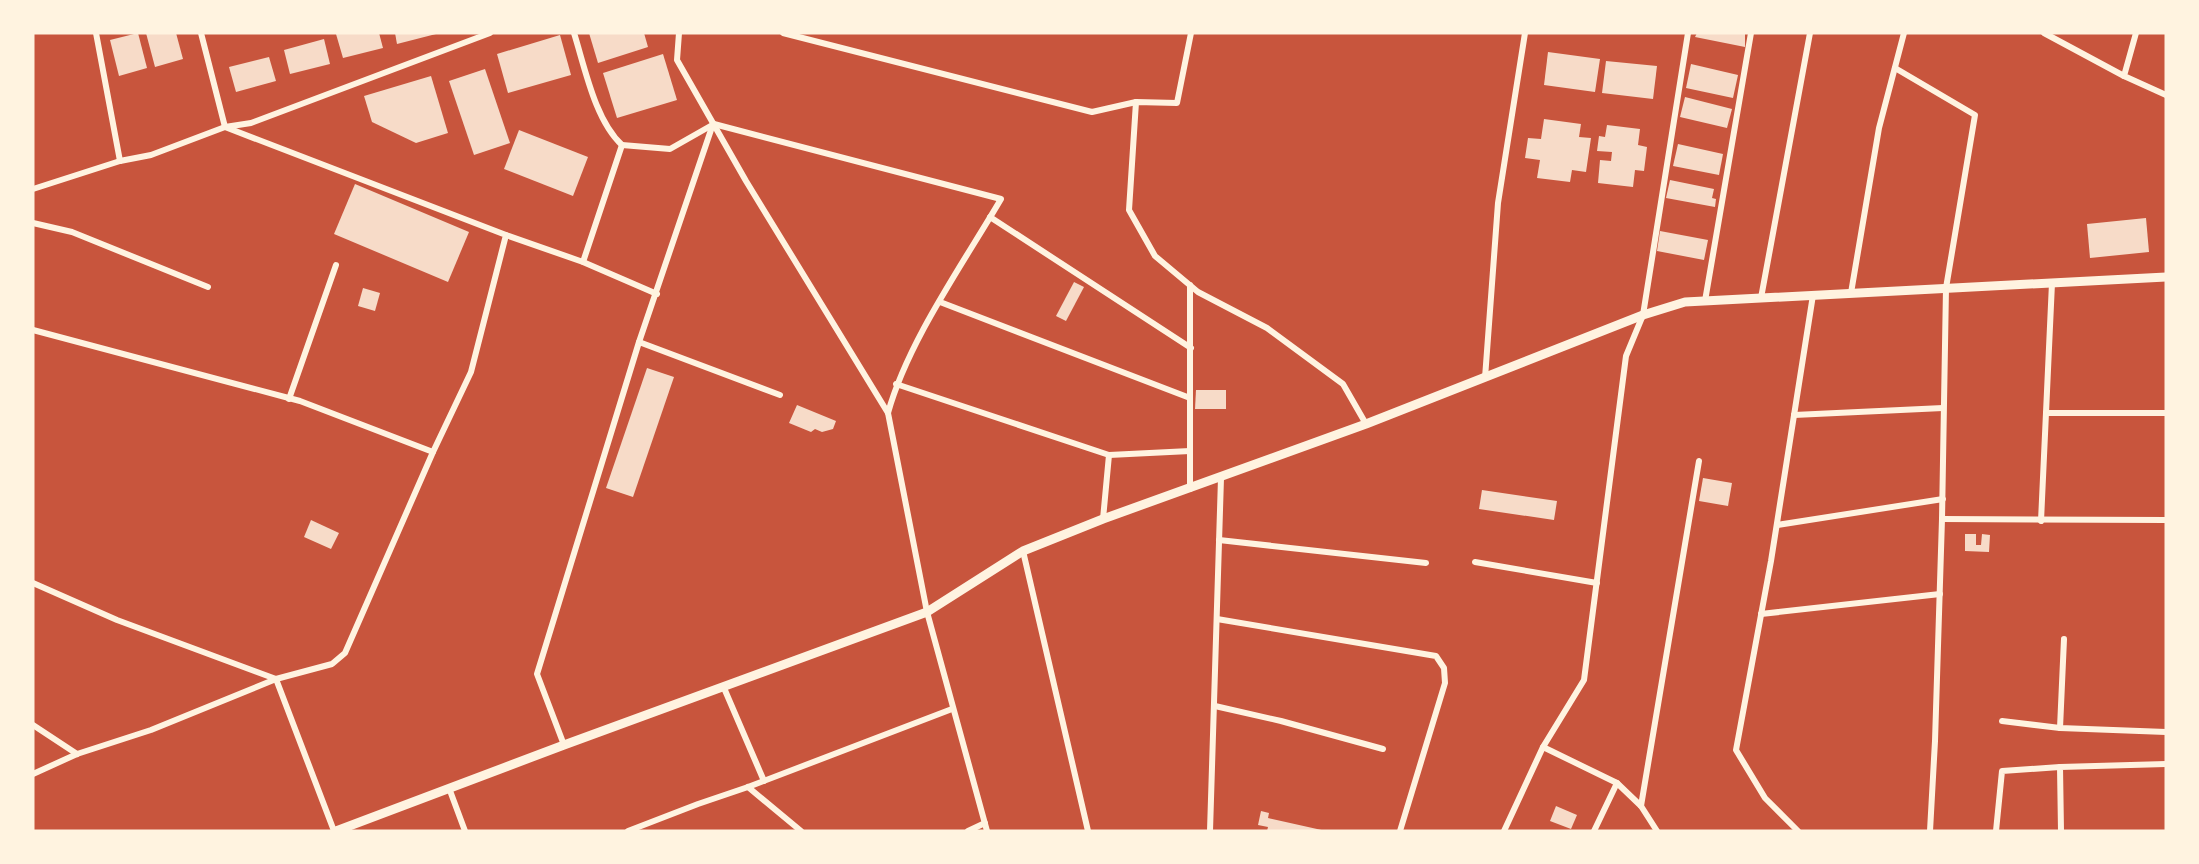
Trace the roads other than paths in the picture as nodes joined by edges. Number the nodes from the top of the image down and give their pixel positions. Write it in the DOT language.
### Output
graph roads {
  1 [pos="96,33"];
  2 [pos="201,33"];
  3 [pos="490,33"];
  4 [pos="574,33"];
  5 [pos="679,33"];
  6 [pos="783,33"];
  7 [pos="1191,33"];
  8 [pos="1525,33"];
  9 [pos="1688,33"];
  10 [pos="1751,33"];
  11 [pos="1810,33"];
  12 [pos="1904,33"];
  13 [pos="2044,33"];
  14 [pos="2136,33"];
  15 [pos="1895,68"];
  16 [pos="2124,76"];
  17 [pos="2166,95"];
  18 [pos="1136,102"];
  19 [pos="714,124"];
  20 [pos="225,127"];
  21 [pos="622,145"];
  22 [pos="120,161"];
  23 [pos="33,189"];
  24 [pos="990,218"];
  25 [pos="33,223"];
  26 [pos="506,235"];
  27 [pos="583,262"];
  28 [pos="336,265"];
  29 [pos="2166,277"];
  30 [pos="2052,283"];
  31 [pos="1190,285"];
  32 [pos="208,287"];
  33 [pos="1946,288"];
  34 [pos="1851,293"];
  35 [pos="657,294"];
  36 [pos="1813,295"];
  37 [pos="1761,298"];
  38 [pos="1705,301"];
  39 [pos="940,302"];
  40 [pos="1643,315"];
  41 [pos="33,330"];
  42 [pos="639,342"];
  43 [pos="1191,348"];
  44 [pos="1485,378"];
  45 [pos="896,384"];
  46 [pos="780,395"];
  47 [pos="1190,398"];
  48 [pos="289,399"];
  49 [pos="1943,408"];
  50 [pos="888,413"];
  51 [pos="2046,413"];
  52 [pos="2166,413"];
  53 [pos="1794,415"];
  54 [pos="1366,424"];
  55 [pos="1190,451"];
  56 [pos="433,452"];
  57 [pos="1109,455"];
  58 [pos="1699,461"];
  59 [pos="1221,478"];
  60 [pos="1190,489"];
  61 [pos="1943,499"];
  62 [pos="1103,519"];
  63 [pos="1942,519"];
  64 [pos="2166,520"];
  65 [pos="2041,521"];
  66 [pos="1777,525"];
  67 [pos="1219,540"];
  68 [pos="1023,551"];
  69 [pos="1475,562"];
  70 [pos="1426,563"];
  71 [pos="1597,582"];
  72 [pos="33,583"];
  73 [pos="1940,594"];
  74 [pos="927,612"];
  75 [pos="1761,614"];
  76 [pos="1217,619"];
  77 [pos="2064,639"];
  78 [pos="276,679"];
  79 [pos="724,688"];
  80 [pos="1215,706"];
  81 [pos="952,709"];
  82 [pos="2002,721"];
  83 [pos="33,725"];
  84 [pos="2060,728"];
  85 [pos="2166,732"];
  86 [pos="564,745"];
  87 [pos="1543,747"];
  88 [pos="1383,749"];
  89 [pos="77,754"];
  90 [pos="2166,764"];
  91 [pos="2060,767"];
  92 [pos="33,774"];
  93 [pos="764,781"];
  94 [pos="1617,783"];
  95 [pos="748,787"];
  96 [pos="449,788"];
  97 [pos="1641,806"];
  98 [pos="985,823"];
  99 [pos="335,831"];
  100 [pos="465,831"];
  101 [pos="628,831"];
  102 [pos="801,831"];
  103 [pos="968,831"];
  104 [pos="987,831"];
  105 [pos="1088,831"];
  106 [pos="1210,831"];
  107 [pos="1400,831"];
  108 [pos="1504,831"];
  109 [pos="1594,831"];
  110 [pos="1657,831"];
  111 [pos="1798,831"];
  112 [pos="1930,831"];
  113 [pos="1996,831"];
  114 [pos="2061,831"];
  1 -- 22 [label="street"];
  2 -- 20 [label="street"];
  3 -- 20 [label="street"];
  4 -- 21 [label="street"];
  5 -- 19 [label="street"];
  6 -- 18 [label="street"];
  7 -- 18 [label="street"];
  8 -- 44 [label="street"];
  9 -- 40 [label="street"];
  10 -- 38 [label="street"];
  11 -- 37 [label="street"];
  12 -- 15 [label="street"];
  13 -- 16 [label="street"];
  14 -- 16 [label="street"];
  15 -- 33 [label="street"];
  15 -- 34 [label="street"];
  16 -- 17 [label="street"];
  18 -- 31 [label="street"];
  19 -- 21 [label="street"];
  19 -- 24 [label="street"];
  19 -- 35 [label="street"];
  19 -- 50 [label="street"];
  20 -- 22 [label="street"];
  20 -- 26 [label="street"];
  21 -- 27 [label="street"];
  22 -- 23 [label="street"];
  24 -- 39 [label="street"];
  24 -- 43 [label="street"];
  25 -- 32 [label="street"];
  26 -- 27 [label="street"];
  26 -- 56 [label="street"];
  27 -- 35 [label="street"];
  28 -- 48 [label="street"];
  29 -- 30 [label="street"];
  30 -- 33 [label="street"];
  30 -- 51 [label="street"];
  31 -- 43 [label="street"];
  31 -- 54 [label="street"];
  33 -- 34 [label="street"];
  33 -- 49 [label="street"];
  34 -- 36 [label="street"];
  35 -- 42 [label="street"];
  36 -- 37 [label="street"];
  36 -- 53 [label="street"];
  37 -- 38 [label="street"];
  38 -- 40 [label="street"];
  39 -- 45 [label="street"];
  39 -- 47 [label="street"];
  40 -- 44 [label="street"];
  40 -- 71 [label="street"];
  41 -- 48 [label="street"];
  42 -- 46 [label="street"];
  42 -- 86 [label="street"];
  43 -- 47 [label="street"];
  44 -- 54 [label="street"];
  45 -- 50 [label="street"];
  45 -- 57 [label="street"];
  47 -- 55 [label="street"];
  48 -- 56 [label="street"];
  49 -- 53 [label="street"];
  49 -- 61 [label="street"];
  50 -- 74 [label="street"];
  51 -- 52 [label="street"];
  51 -- 65 [label="street"];
  53 -- 66 [label="street"];
  54 -- 59 [label="street"];
  55 -- 57 [label="street"];
  55 -- 60 [label="street"];
  56 -- 78 [label="street"];
  57 -- 62 [label="street"];
  58 -- 97 [label="street"];
  59 -- 60 [label="street"];
  59 -- 67 [label="street"];
  60 -- 62 [label="street"];
  61 -- 63 [label="street"];
  61 -- 66 [label="street"];
  62 -- 68 [label="street"];
  63 -- 65 [label="street"];
  63 -- 73 [label="street"];
  64 -- 65 [label="street"];
  66 -- 75 [label="street"];
  67 -- 70 [label="street"];
  67 -- 76 [label="street"];
  68 -- 74 [label="street"];
  68 -- 105 [label="street"];
  69 -- 71 [label="street"];
  71 -- 87 [label="street"];
  72 -- 78 [label="street"];
  73 -- 75 [label="street"];
  73 -- 112 [label="street"];
  74 -- 79 [label="street"];
  74 -- 81 [label="street"];
  75 -- 111 [label="street"];
  76 -- 80 [label="street"];
  76 -- 107 [label="street"];
  77 -- 84 [label="street"];
  78 -- 89 [label="street"];
  78 -- 99 [label="street"];
  79 -- 86 [label="street"];
  79 -- 93 [label="street"];
  80 -- 88 [label="street"];
  80 -- 106 [label="street"];
  81 -- 93 [label="street"];
  81 -- 98 [label="street"];
  82 -- 84 [label="street"];
  83 -- 89 [label="street"];
  84 -- 85 [label="street"];
  86 -- 96 [label="street"];
  87 -- 94 [label="street"];
  87 -- 108 [label="street"];
  89 -- 92 [label="street"];
  90 -- 91 [label="street"];
  91 -- 113 [label="street"];
  91 -- 114 [label="street"];
  93 -- 95 [label="street"];
  94 -- 97 [label="street"];
  94 -- 109 [label="street"];
  95 -- 101 [label="street"];
  95 -- 102 [label="street"];
  96 -- 99 [label="street"];
  96 -- 100 [label="street"];
  97 -- 110 [label="street"];
  98 -- 103 [label="street"];
  98 -- 104 [label="street"];
}
